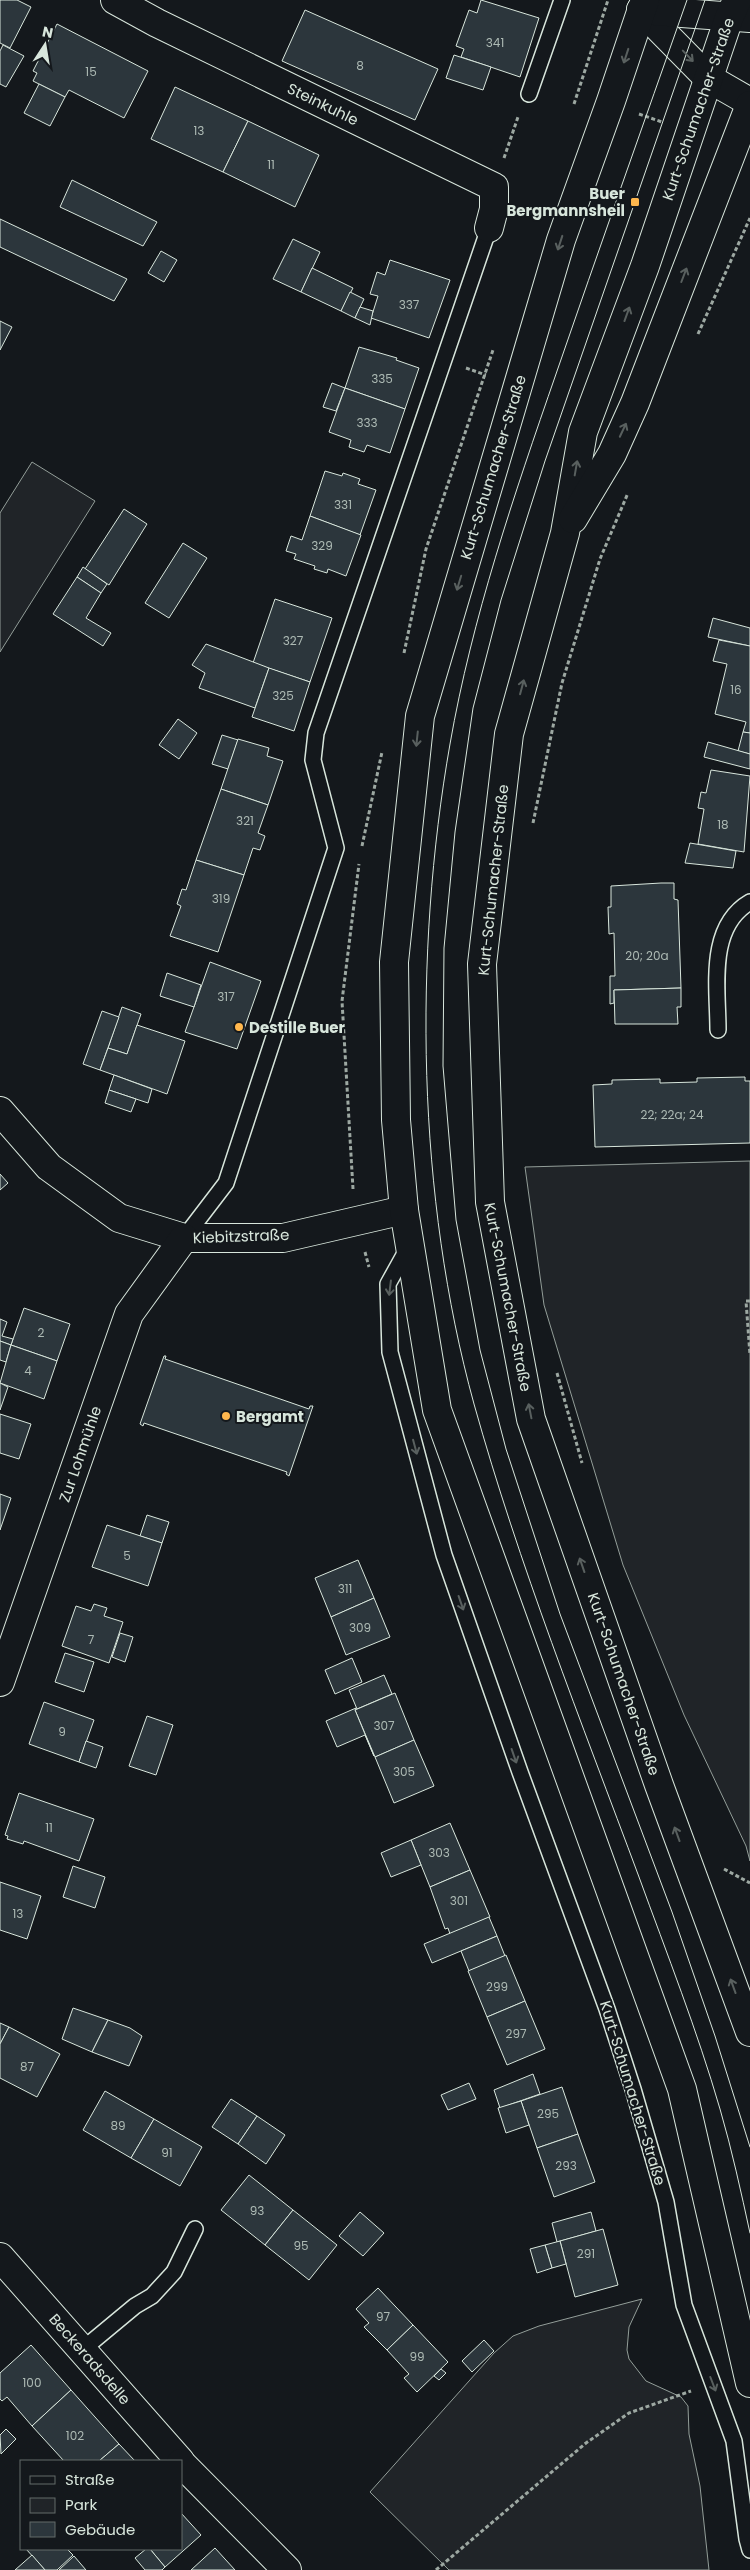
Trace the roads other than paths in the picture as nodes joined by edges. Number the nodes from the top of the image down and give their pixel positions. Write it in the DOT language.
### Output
graph roads {
  1 [pos="115,0"];
  2 [pos="562,0"];
  3 [pos="643,5"];
  4 [pos="739,12"];
  5 [pos="708,78"];
  6 [pos="530,94"];
  7 [pos="750,104"];
  8 [pos="489,228"];
  9 [pos="564,533"];
  10 [pos="750,902"];
  11 [pos="718,1030"];
  12 [pos="0,1112"];
  13 [pos="404,1210"];
  14 [pos="184,1238"];
  15 [pos="410,1244"];
  16 [pos="0,1682"];
  17 [pos="750,2032"];
  18 [pos="195,2229"];
  19 [pos="0,2257"];
  20 [pos="82,2350"];
  21 [pos="750,2383"];
  22 [pos="179,2460"];
  23 [pos="182,2463"];
  24 [pos="750,2550"];
  25 [pos="287,2570"];
  1 -- 8 [label="main road, Steinkuhle"];
  2 -- 6 [label="lane"];
  3 -- 4 [label="main road"];
  3 -- 5 [label="main road, one-way"];
  3 -- 13 [label="main road, Kurt-Schumacher-Straße, one-way"];
  4 -- 5 [label="main road, Kurt-Schumacher-Straße"];
  5 -- 7 [label="main road"];
  9 -- 5 [label="main road, Kurt-Schumacher-Straße, one-way"];
  9 -- 7 [label="main road, Kurt-Schumacher-Straße, one-way"];
  8 -- 14 [label="lane"];
  17 -- 9 [label="main road, Kurt-Schumacher-Straße, one-way"];
  10 -- 11 [label="lane"];
  12 -- 14 [label="main road, Kiebitzstraße"];
  13 -- 14 [label="main road, Kiebitzstraße"];
  13 -- 15 [label="main road, Kurt-Schumacher-Straße"];
  14 -- 16 [label="main road, Zur Lohmühle"];
  15 -- 21 [label="main road, Kurt-Schumacher-Straße"];
  15 -- 24 [label="lane, Kurt-Schumacher-Straße, one-way"];
  18 -- 20 [label="lane"];
  19 -- 20 [label="main road, Beckeradsdelle"];
  20 -- 22 [label="main road, Beckeradsdelle"];
  23 -- 25 [label="main road, Beckeradsdelle"];
}
